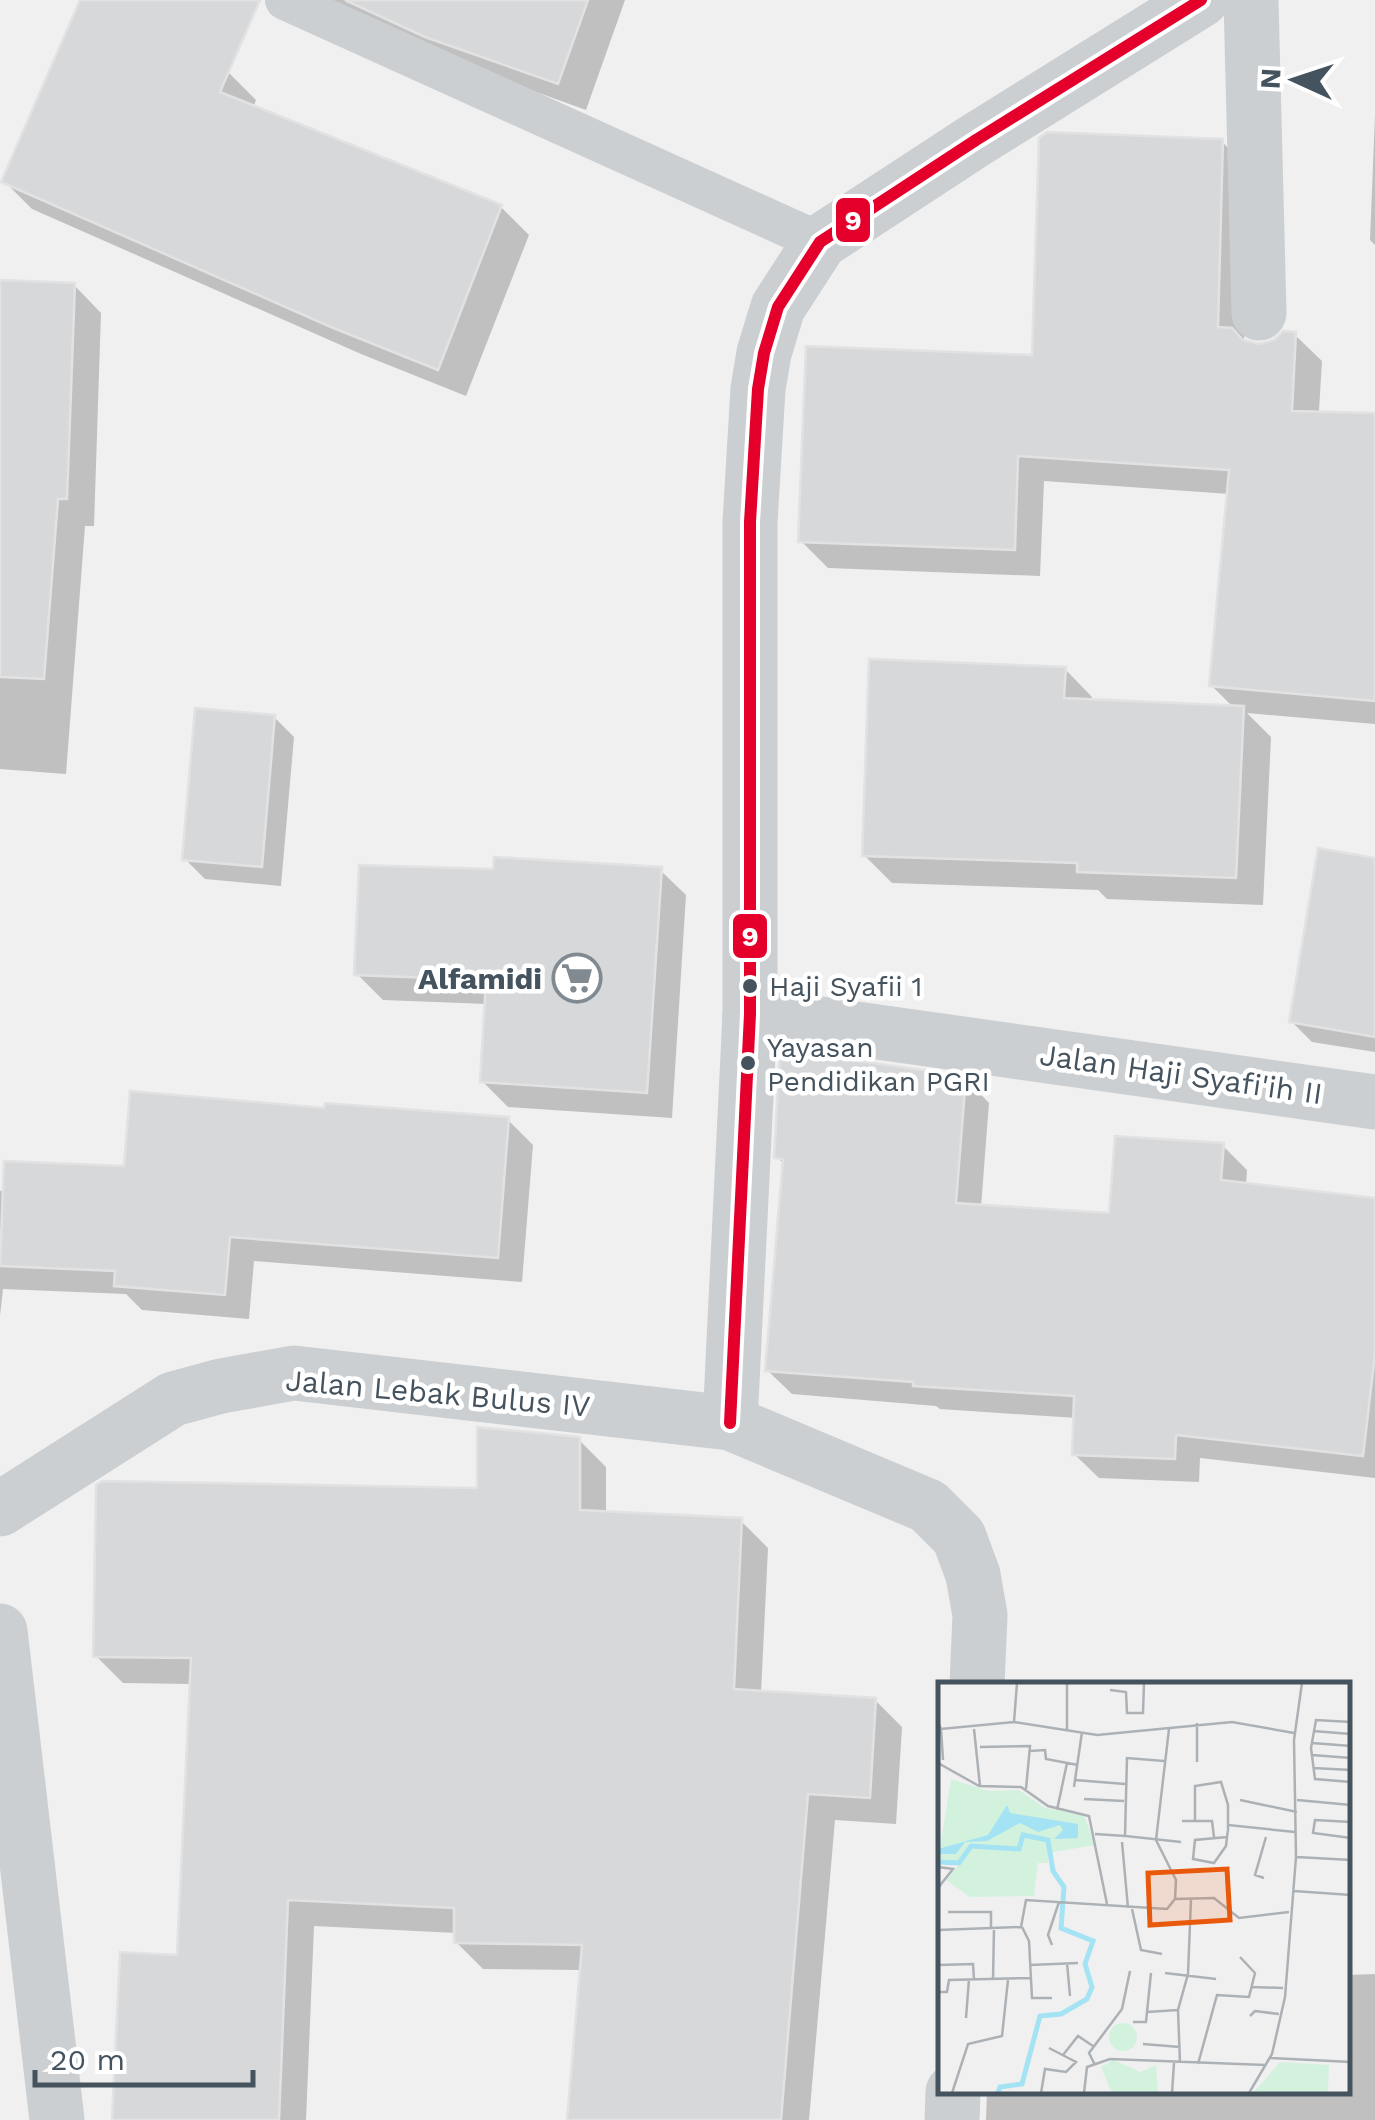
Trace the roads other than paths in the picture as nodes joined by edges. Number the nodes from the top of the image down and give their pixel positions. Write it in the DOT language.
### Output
graph roads {
  1 [pos="285,0"];
  2 [pos="1200,0"];
  3 [pos="1251,0"];
  4 [pos="820,242"];
  5 [pos="1258,313"];
  6 [pos="750,1014"];
  7 [pos="1375,1102"];
  8 [pos="730,1423"];
  9 [pos="0,1510"];
  10 [pos="0,1631"];
  11 [pos="977,1682"];
  12 [pos="954,2095"];
  13 [pos="57,2120"];
  14 [pos="952,2120"];
  1 -- 4 [label="lane"];
  2 -- 4 [label="street"];
  3 -- 5 [label="street"];
  4 -- 6 [label="street"];
  6 -- 7 [label="street, Jalan Haji Syafi'ih II"];
  6 -- 8 [label="street"];
  8 -- 9 [label="street, Jalan Lebak Bulus IV"];
  8 -- 11 [label="street, Jalan Lebak Bulus IV"];
  10 -- 13 [label="street"];
  12 -- 14 [label="street"];
}
